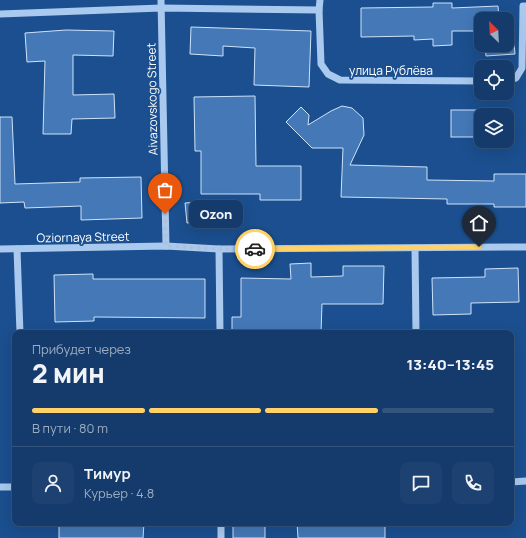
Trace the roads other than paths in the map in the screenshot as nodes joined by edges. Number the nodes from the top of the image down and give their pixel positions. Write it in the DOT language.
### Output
graph roads {
  1 [pos="161,0"];
  2 [pos="320,0"];
  3 [pos="524,4"];
  4 [pos="161,8"];
  5 [pos="319,10"];
  6 [pos="0,14"];
  7 [pos="514,78"];
  8 [pos="474,81"];
  9 [pos="166,246"];
  10 [pos="526,247"];
  11 [pos="18,248"];
  12 [pos="415,248"];
  13 [pos="0,249"];
  14 [pos="219,249"];
  15 [pos="20,330"];
  16 [pos="220,330"];
  17 [pos="416,330"];
  18 [pos="526,481"];
  19 [pos="514,482"];
  20 [pos="0,487"];
  21 [pos="12,487"];
  22 [pos="220,526"];
  23 [pos="221,538"];
  1 -- 4 [label="street, Aivazovskogo Street"];
  2 -- 5 [label="street, улица Рублёва"];
  3 -- 7 [label="street"];
  4 -- 5 [label="street"];
  4 -- 6 [label="street"];
  4 -- 9 [label="street, Aivazovskogo Street"];
  5 -- 8 [label="street, улица Рублёва"];
  9 -- 11 [label="street, Oziornaya Street"];
  9 -- 14 [label="street, Oziornaya Street"];
  10 -- 12 [label="street, Oziornaya Street"];
  11 -- 13 [label="street, Oziornaya Street"];
  11 -- 15 [label="street"];
  12 -- 14 [label="street, Oziornaya Street"];
  12 -- 17 [label="street"];
  14 -- 16 [label="street"];
  18 -- 19 [label="street"];
  20 -- 21 [label="street"];
  22 -- 23 [label="street"];
}
